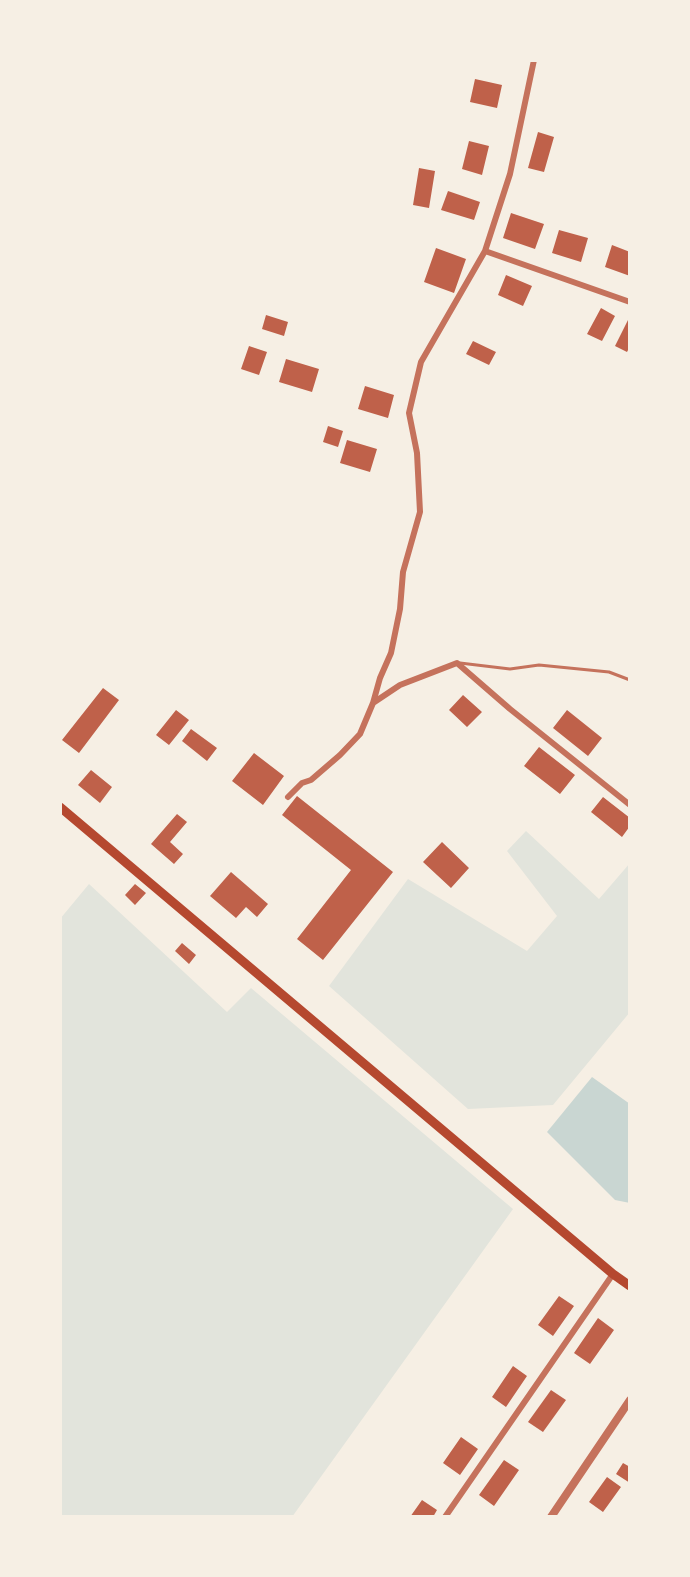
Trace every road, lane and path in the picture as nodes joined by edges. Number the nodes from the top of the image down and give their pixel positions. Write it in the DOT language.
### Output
graph roads {
  1 [pos="534,60"];
  2 [pos="485,251"];
  3 [pos="630,302"];
  4 [pos="457,663"];
  5 [pos="630,680"];
  6 [pos="373,703"];
  7 [pos="288,797"];
  8 [pos="630,805"];
  9 [pos="60,807"];
  10 [pos="613,1274"];
  11 [pos="630,1286"];
  12 [pos="630,1400"];
  13 [pos="445,1517"];
  14 [pos="551,1517"];
  1 -- 2 [label="street"];
  2 -- 3 [label="street"];
  2 -- 6 [label="street"];
  4 -- 5 [label="lane"];
  4 -- 6 [label="street"];
  4 -- 8 [label="street"];
  6 -- 7 [label="street"];
  9 -- 10 [label="main road"];
  10 -- 11 [label="main road"];
  10 -- 13 [label="street"];
  12 -- 14 [label="street"];
}
